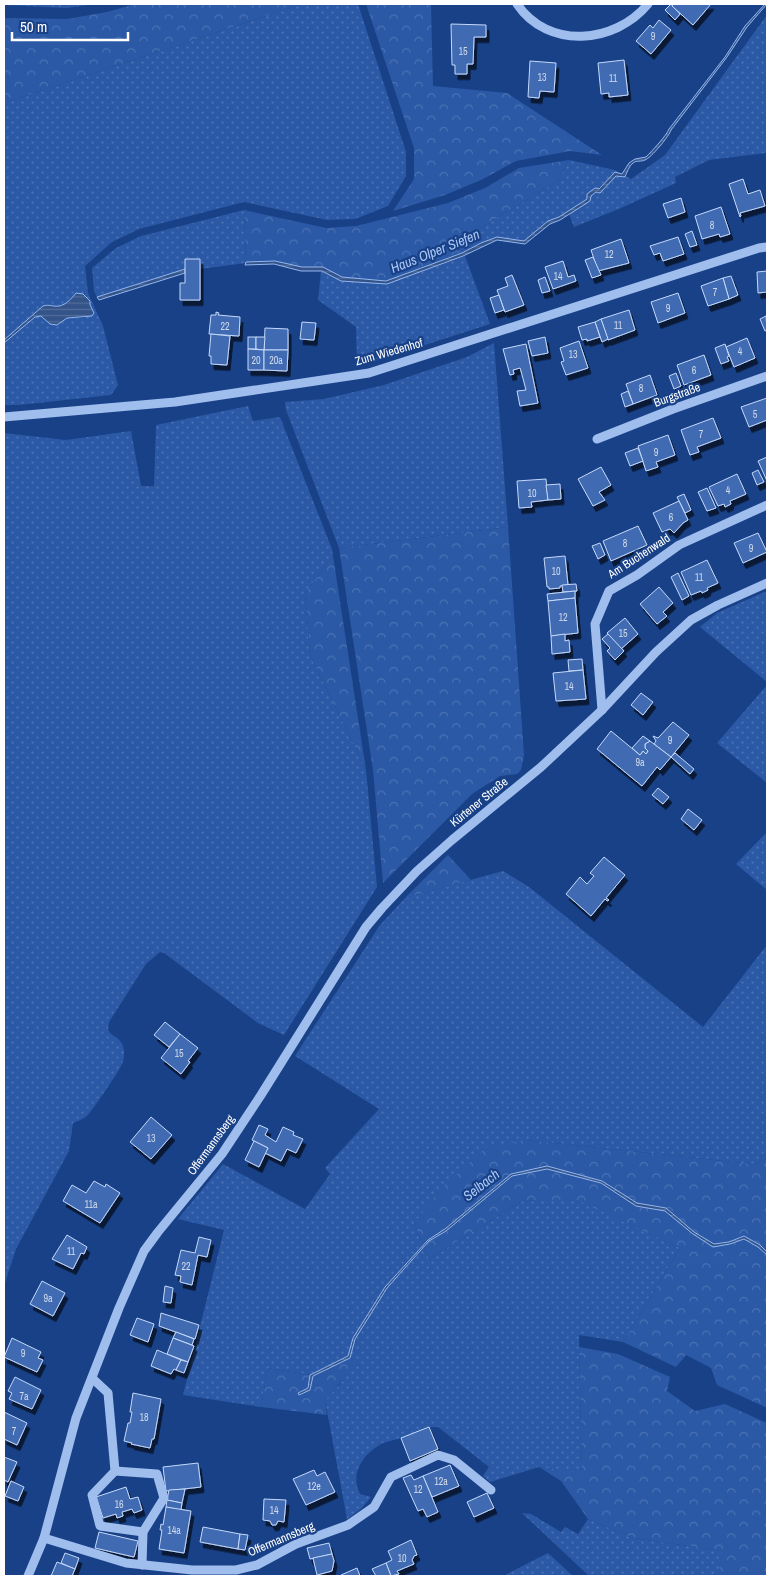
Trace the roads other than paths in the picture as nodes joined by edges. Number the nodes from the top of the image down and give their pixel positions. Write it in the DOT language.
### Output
graph roads {
  1 [pos="517,4"];
  2 [pos="648,4"];
  3 [pos="767,248"];
  4 [pos="767,376"];
  5 [pos="4,417"];
  6 [pos="597,439"];
  7 [pos="767,505"];
  8 [pos="767,583"];
  9 [pos="602,710"];
  10 [pos="261,1095"];
  11 [pos="92,1378"];
  12 [pos="115,1472"];
  13 [pos="491,1490"];
  14 [pos="143,1532"];
  15 [pos="44,1538"];
  16 [pos="142,1565"];
  17 [pos="28,1576"];
  1 -- 2 [label="street"];
  3 -- 5 [label="street, Zum Wiedenhof"];
  4 -- 6 [label="street, Burgstraße"];
  7 -- 9 [label="street, Am Buchenwald"];
  8 -- 9 [label="street, Kürtener Straße"];
  9 -- 10 [label="street, Kürtener Straße"];
  10 -- 11 [label="street, Offermannsberg"];
  11 -- 12 [label="street"];
  11 -- 15 [label="street, Offermannsberg"];
  12 -- 14 [label="street"];
  12 -- 14 [label="street"];
  13 -- 16 [label="street, Offermannsberg"];
  14 -- 16 [label="street"];
  15 -- 16 [label="street, Offermannsberg"];
  15 -- 17 [label="street, Offermannsberg"];
}
